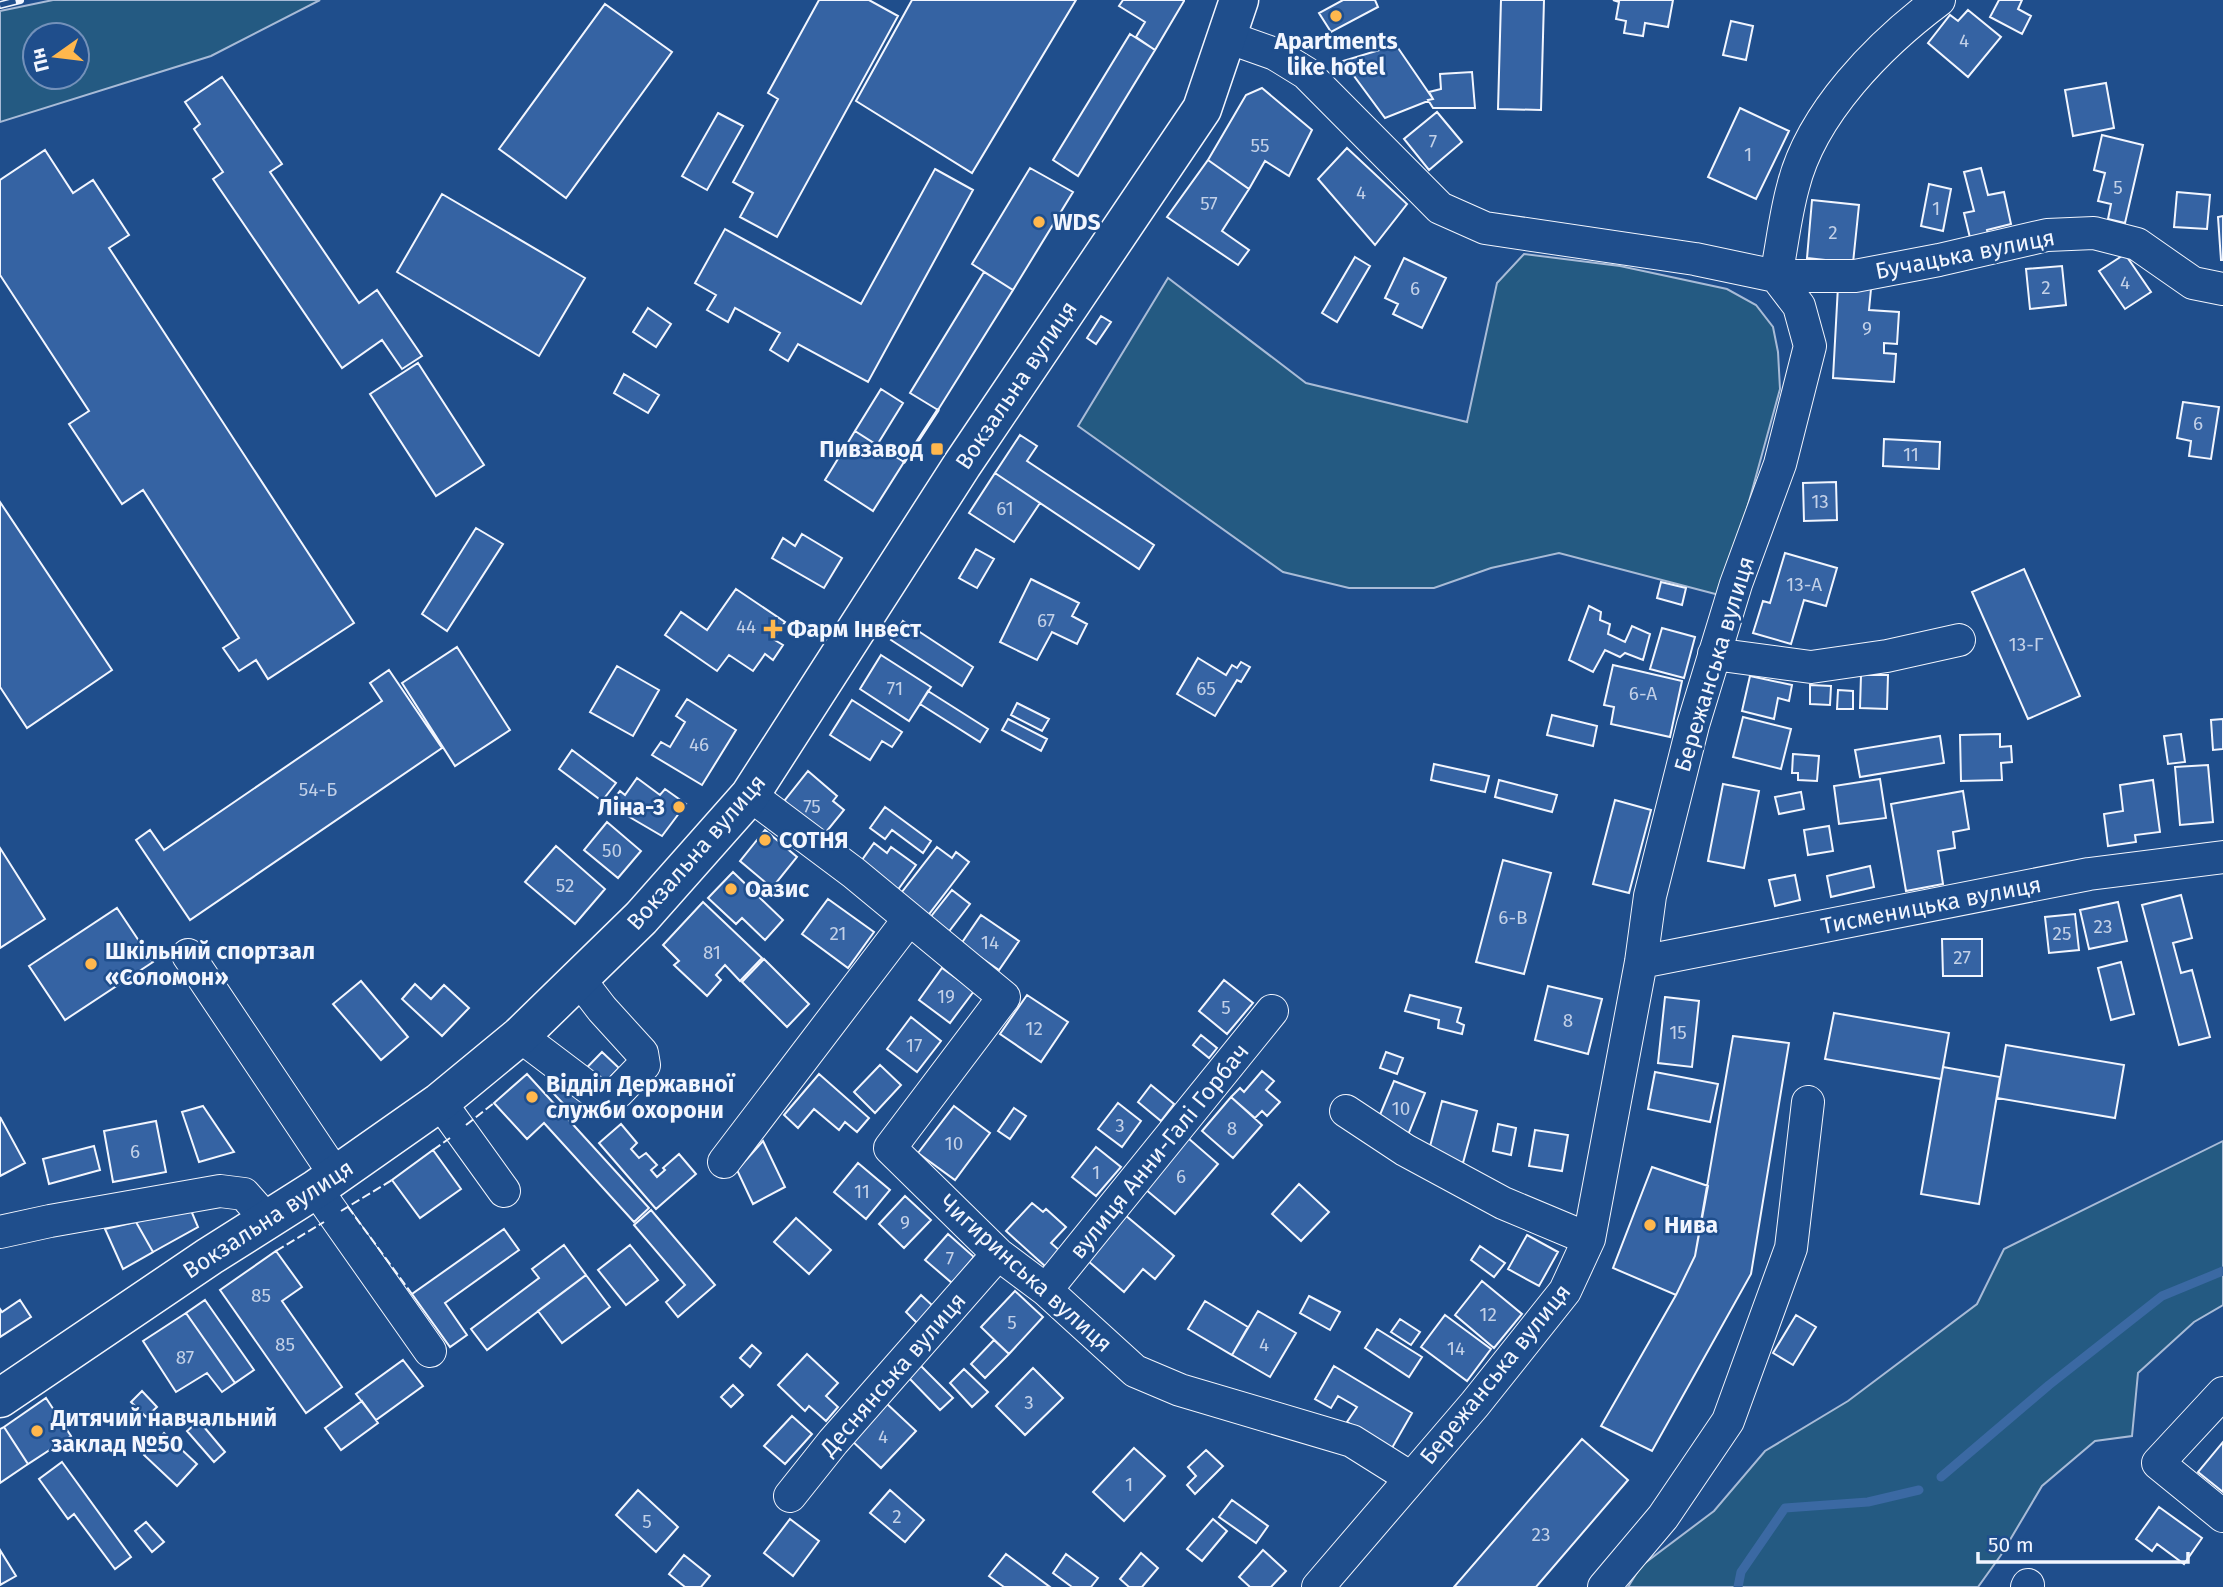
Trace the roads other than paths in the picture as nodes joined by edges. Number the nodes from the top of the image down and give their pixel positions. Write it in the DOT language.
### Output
graph roads {
  1 [pos="1239,0"];
  2 [pos="1916,0"];
  3 [pos="1939,0"];
  4 [pos="1227,37"];
  5 [pos="1882,47"];
  6 [pos="1776,276"];
  7 [pos="2223,289"];
  8 [pos="1959,640"];
  9 [pos="1714,654"];
  10 [pos="750,795"];
  11 [pos="2223,856"];
  12 [pos="909,919"];
  13 [pos="188,956"];
  14 [pos="1641,962"];
  15 [pos="579,979"];
  16 [pos="1272,1011"];
  17 [pos="520,1036"];
  18 [pos="1808,1101"];
  19 [pos="440,1102"];
  20 [pos="1346,1111"];
  21 [pos="724,1161"];
  22 [pos="326,1182"];
  23 [pos="504,1191"];
  24 [pos="267,1220"];
  25 [pos="0,1232"];
  26 [pos="1589,1239"];
  27 [pos="998,1254"];
  28 [pos="1046,1290"];
  29 [pos="430,1351"];
  30 [pos="2223,1394"];
  31 [pos="0,1398"];
  32 [pos="1411,1478"];
  33 [pos="790,1496"];
  34 [pos="2223,1516"];
  35 [pos="1318,1587"];
  36 [pos="1604,1587"];
  1 -- 4 [label="main road, Вокзальна вулиця"];
  2 -- 5 [label="street"];
  3 -- 5 [label="street"];
  4 -- 6 [label="street"];
  4 -- 10 [label="main road, Вокзальна вулиця"];
  5 -- 6 [label="street"];
  6 -- 7 [label="street, Бучацька вулиця"];
  6 -- 9 [label="street, Бережанська вулиця"];
  8 -- 9 [label="street"];
  9 -- 14 [label="street, Бережанська вулиця"];
  10 -- 12 [label="street, Чигиринська вулиця"];
  10 -- 15 [label="main road, Вокзальна вулиця"];
  11 -- 14 [label="street, Тисменицька вулиця"];
  12 -- 21 [label="street"];
  12 -- 27 [label="street, Чигиринська вулиця"];
  13 -- 22 [label="street"];
  14 -- 26 [label="street, Бережанська вулиця"];
  15 -- 17 [label="main road, Вокзальна вулиця"];
  15 -- 17 [label="street"];
  16 -- 28 [label="street, вулиця Анни-Галі Горбач"];
  17 -- 19 [label="main road, Вокзальна вулиця"];
  18 -- 36 [label="street"];
  19 -- 22 [label="main road, Вокзальна вулиця"];
  19 -- 23 [label="street"];
  20 -- 26 [label="street"];
  22 -- 24 [label="main road, Вокзальна вулиця"];
  22 -- 29 [label="street"];
  24 -- 25 [label="street"];
  24 -- 31 [label="main road, Вокзальна вулиця"];
  26 -- 32 [label="street, Бережанська вулиця"];
  27 -- 28 [label="street, Чигиринська вулиця"];
  27 -- 33 [label="street, Деснянська вулиця"];
  28 -- 32 [label="street, Чигиринська вулиця"];
  30 -- 34 [label="street"];
  32 -- 35 [label="street, Бережанська вулиця"];
}
